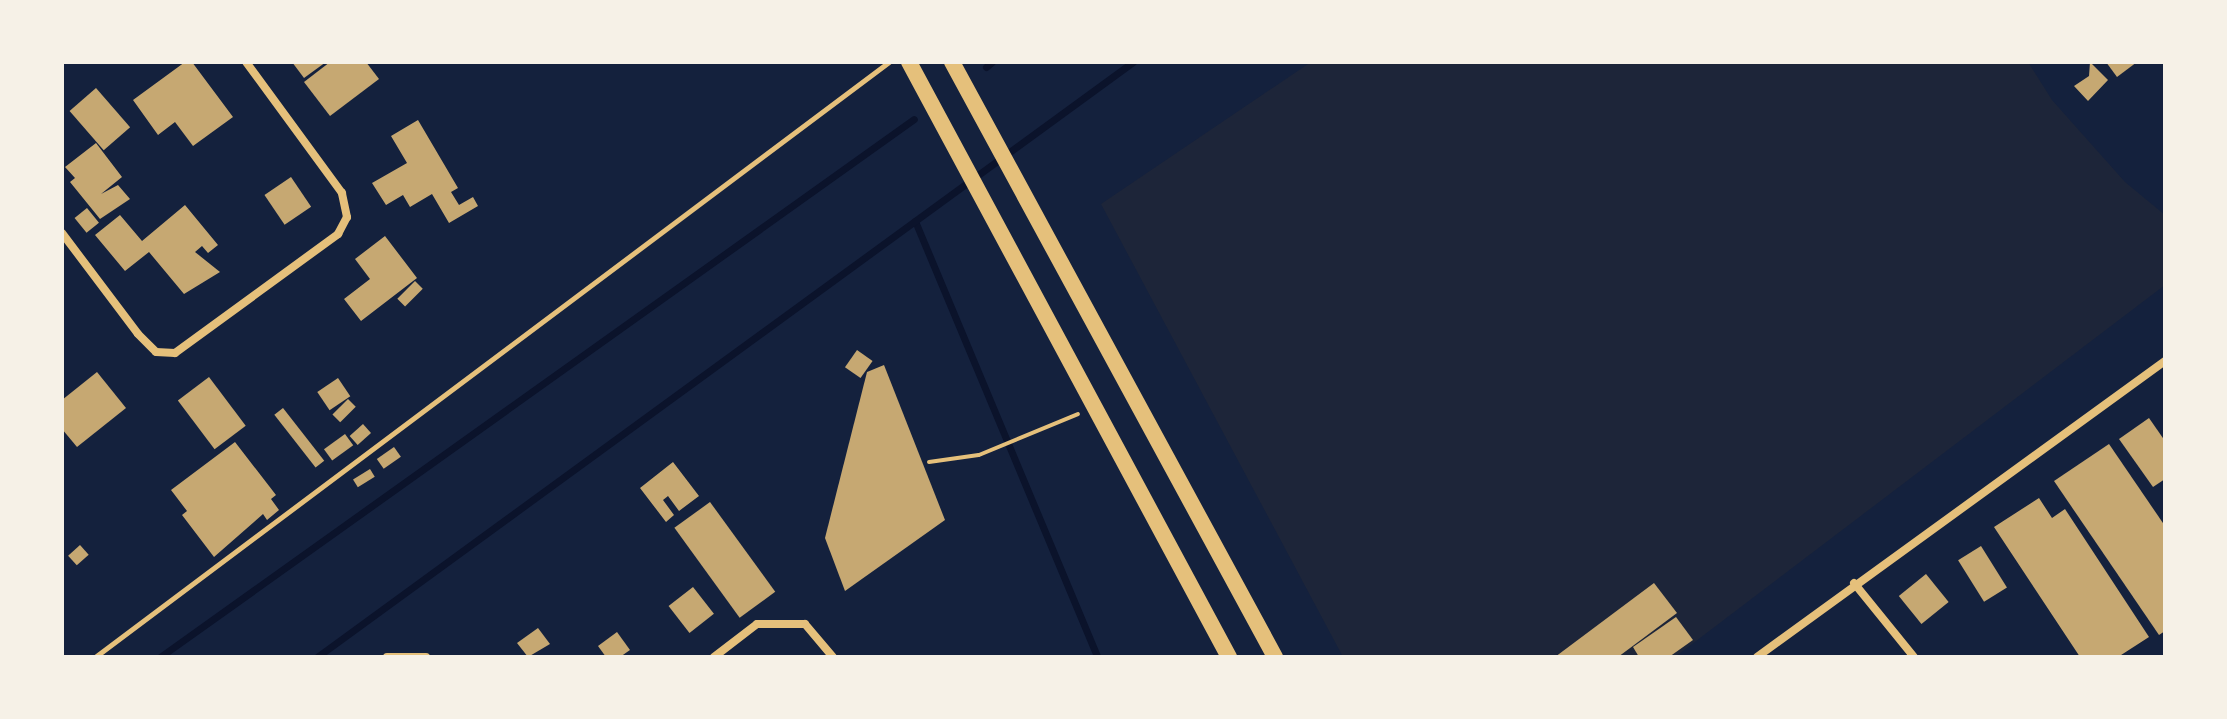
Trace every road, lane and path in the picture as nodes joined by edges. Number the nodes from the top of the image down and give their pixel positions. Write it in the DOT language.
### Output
graph roads {
  1 [pos="246,62"];
  2 [pos="889,62"];
  3 [pos="909,62"];
  4 [pos="952,62"];
  5 [pos="62,233"];
  6 [pos="2165,361"];
  7 [pos="1095,407"];
  8 [pos="929,462"];
  9 [pos="1854,583"];
  10 [pos="95,657"];
  11 [pos="387,657"];
  12 [pos="426,657"];
  13 [pos="714,657"];
  14 [pos="833,657"];
  15 [pos="1229,657"];
  16 [pos="1275,657"];
  17 [pos="1757,657"];
  18 [pos="1914,657"];
  1 -- 5 [label="street"];
  2 -- 10 [label="lane"];
  3 -- 7 [label="main road"];
  4 -- 16 [label="main road"];
  6 -- 9 [label="street"];
  7 -- 8 [label="path"];
  7 -- 15 [label="main road"];
  9 -- 17 [label="street"];
  9 -- 18 [label="street"];
  11 -- 12 [label="street"];
  13 -- 14 [label="street"];
}
